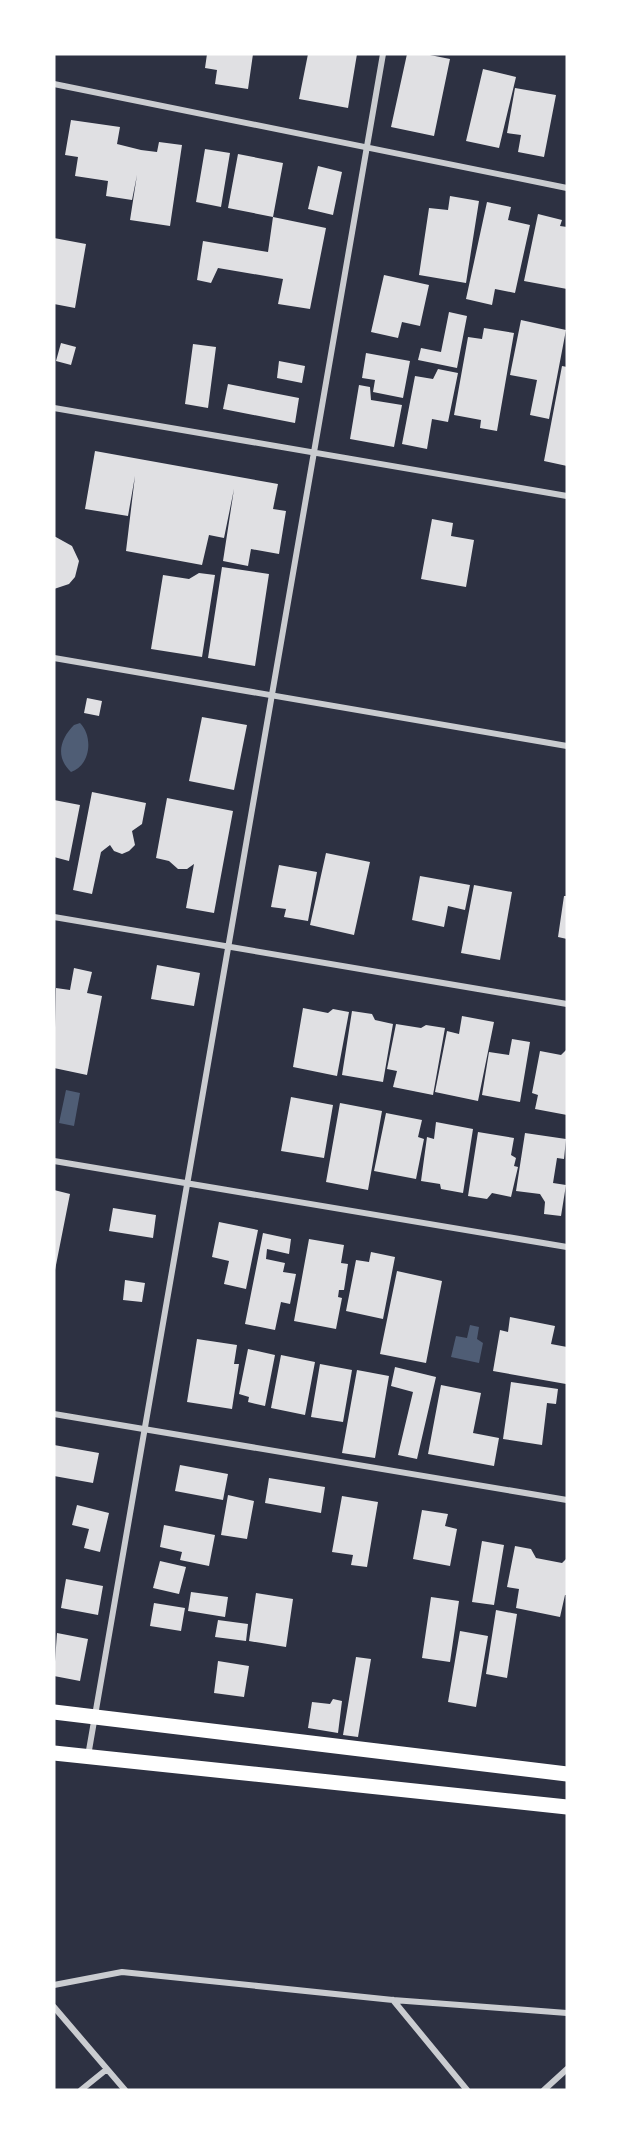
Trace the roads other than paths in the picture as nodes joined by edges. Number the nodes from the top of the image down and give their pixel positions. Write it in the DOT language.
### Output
graph roads {
  1 [pos="383,54"];
  2 [pos="54,84"];
  3 [pos="366,147"];
  4 [pos="567,188"];
  5 [pos="54,408"];
  6 [pos="314,453"];
  7 [pos="567,496"];
  8 [pos="54,658"];
  9 [pos="272,696"];
  10 [pos="567,747"];
  11 [pos="54,917"];
  12 [pos="228,946"];
  13 [pos="567,1004"];
  14 [pos="54,1161"];
  15 [pos="187,1184"];
  16 [pos="567,1247"];
  17 [pos="54,1414"];
  18 [pos="144,1429"];
  19 [pos="567,1500"];
  20 [pos="54,1712"];
  21 [pos="95,1716"];
  22 [pos="54,1753"];
  23 [pos="88,1757"];
  24 [pos="567,1774"];
  25 [pos="567,1807"];
  26 [pos="54,1985"];
  27 [pos="393,2000"];
  28 [pos="54,2007"];
  29 [pos="567,2013"];
  30 [pos="107,2069"];
  31 [pos="567,2069"];
  32 [pos="81,2090"];
  33 [pos="125,2090"];
  34 [pos="467,2090"];
  35 [pos="544,2090"];
  1 -- 3 [label="street"];
  2 -- 3 [label="street"];
  3 -- 4 [label="street"];
  3 -- 6 [label="street"];
  5 -- 6 [label="street"];
  6 -- 7 [label="street"];
  6 -- 9 [label="street"];
  8 -- 9 [label="street"];
  9 -- 10 [label="street"];
  9 -- 12 [label="street"];
  11 -- 12 [label="street"];
  12 -- 13 [label="street"];
  12 -- 15 [label="street"];
  14 -- 15 [label="street"];
  15 -- 16 [label="street"];
  15 -- 18 [label="street"];
  17 -- 18 [label="street"];
  18 -- 19 [label="street"];
  18 -- 21 [label="street"];
  20 -- 21 [label="main road"];
  21 -- 23 [label="street"];
  21 -- 24 [label="main road"];
  22 -- 23 [label="main road"];
  23 -- 25 [label="main road"];
  26 -- 27 [label="street"];
  27 -- 29 [label="street"];
  27 -- 34 [label="street"];
  28 -- 30 [label="street"];
  30 -- 32 [label="street"];
  30 -- 33 [label="street"];
  31 -- 35 [label="street"];
}
